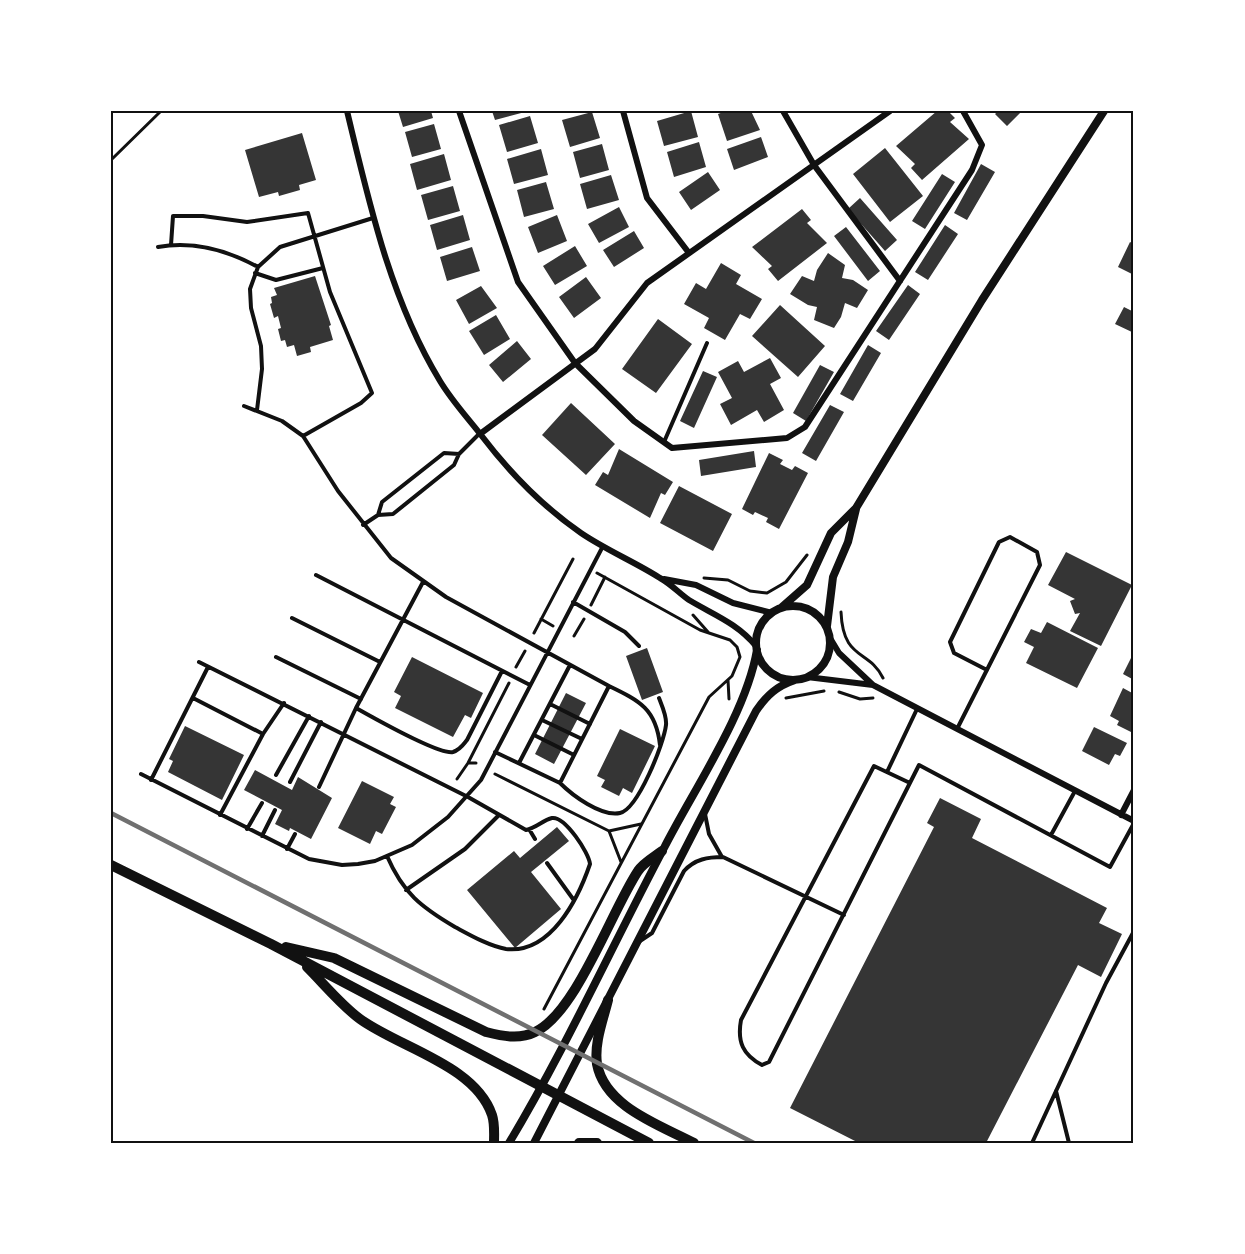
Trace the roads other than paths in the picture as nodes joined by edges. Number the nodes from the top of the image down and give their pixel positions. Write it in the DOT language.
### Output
graph roads {
  1 [pos="347,111"];
  2 [pos="459,111"];
  3 [pos="623,111"];
  4 [pos="783,111"];
  5 [pos="890,111"];
  6 [pos="963,111"];
  7 [pos="1104,111"];
  8 [pos="814,165"];
  9 [pos="374,218"];
  10 [pos="315,238"];
  11 [pos="171,245"];
  12 [pos="158,248"];
  13 [pos="689,253"];
  14 [pos="258,267"];
  15 [pos="323,268"];
  16 [pos="255,273"];
  17 [pos="900,281"];
  18 [pos="706,343"];
  19 [pos="575,363"];
  20 [pos="244,406"];
  21 [pos="257,410"];
  22 [pos="480,434"];
  23 [pos="303,436"];
  24 [pos="664,442"];
  25 [pos="459,453"];
  26 [pos="856,508"];
  27 [pos="378,515"];
  28 [pos="363,525"];
  29 [pos="603,546"];
  30 [pos="316,575"];
  31 [pos="661,578"];
  32 [pos="423,582"];
  33 [pos="573,602"];
  34 [pos="782,607"];
  35 [pos="772,612"];
  36 [pos="292,618"];
  37 [pos="403,620"];
  38 [pos="826,627"];
  39 [pos="830,638"];
  40 [pos="639,646"];
  41 [pos="756,648"];
  42 [pos="547,652"];
  43 [pos="276,657"];
  44 [pos="199,662"];
  45 [pos="380,662"];
  46 [pos="570,665"];
  47 [pos="208,667"];
  48 [pos="987,670"];
  49 [pos="502,671"];
  50 [pos="807,677"];
  51 [pos="795,680"];
  52 [pos="530,685"];
  53 [pos="873,685"];
  54 [pos="609,686"];
  55 [pos="193,698"];
  56 [pos="659,698"];
  57 [pos="361,699"];
  58 [pos="284,703"];
  59 [pos="550,704"];
  60 [pos="356,708"];
  61 [pos="917,709"];
  62 [pos="309,716"];
  63 [pos="542,720"];
  64 [pos="321,722"];
  65 [pos="590,724"];
  66 [pos="957,730"];
  67 [pos="263,734"];
  68 [pos="344,734"];
  69 [pos="534,735"];
  70 [pos="582,739"];
  71 [pos="660,746"];
  72 [pos="495,752"];
  73 [pos="574,755"];
  74 [pos="519,763"];
  75 [pos="887,772"];
  76 [pos="141,774"];
  77 [pos="276,775"];
  78 [pos="151,780"];
  79 [pos="290,782"];
  80 [pos="560,783"];
  81 [pos="910,783"];
  82 [pos="319,787"];
  83 [pos="1134,790"];
  84 [pos="1075,791"];
  85 [pos="468,797"];
  86 [pos="262,803"];
  87 [pos="275,810"];
  88 [pos="704,812"];
  89 [pos="220,815"];
  90 [pos="1121,815"];
  91 [pos="498,816"];
  92 [pos="1134,822"];
  93 [pos="248,829"];
  94 [pos="529,829"];
  95 [pos="295,834"];
  96 [pos="262,836"];
  97 [pos="1051,836"];
  98 [pos="535,839"];
  99 [pos="287,849"];
  100 [pos="662,851"];
  101 [pos="387,856"];
  102 [pos="723,857"];
  103 [pos="547,863"];
  104 [pos="111,865"];
  105 [pos="406,890"];
  106 [pos="806,897"];
  107 [pos="573,900"];
  108 [pos="844,915"];
  109 [pos="1134,931"];
  110 [pos="639,941"];
  111 [pos="271,944"];
  112 [pos="298,958"];
  113 [pos="608,1000"];
  114 [pos="542,1086"];
  115 [pos="1056,1091"];
  116 [pos="559,1095"];
  117 [pos="494,1143"];
  118 [pos="509,1143"];
  119 [pos="534,1143"];
  120 [pos="579,1143"];
  121 [pos="597,1143"];
  122 [pos="649,1143"];
  123 [pos="694,1143"];
  124 [pos="1032,1143"];
  125 [pos="1069,1143"];
  1 -- 9 [label="street"];
  2 -- 19 [label="street"];
  3 -- 13 [label="street"];
  4 -- 8 [label="street"];
  5 -- 8 [label="street"];
  6 -- 17 [label="street"];
  7 -- 26 [label="street"];
  8 -- 13 [label="street"];
  8 -- 17 [label="street"];
  9 -- 10 [label="lane"];
  9 -- 22 [label="street"];
  10 -- 11 [label="lane"];
  10 -- 14 [label="lane"];
  10 -- 15 [label="lane"];
  11 -- 12 [label="lane"];
  11 -- 14 [label="lane"];
  13 -- 19 [label="street"];
  14 -- 16 [label="lane"];
  15 -- 16 [label="lane"];
  15 -- 23 [label="lane"];
  16 -- 21 [label="lane"];
  17 -- 24 [label="street"];
  18 -- 24 [label="lane"];
  19 -- 22 [label="street"];
  19 -- 24 [label="street"];
  20 -- 21 [label="lane"];
  21 -- 23 [label="lane"];
  22 -- 25 [label="lane"];
  22 -- 29 [label="street"];
  23 -- 28 [label="lane"];
  25 -- 27 [label="lane"];
  25 -- 27 [label="lane"];
  26 -- 34 [label="street"];
  26 -- 38 [label="street"];
  27 -- 28 [label="lane"];
  28 -- 32 [label="lane"];
  29 -- 31 [label="street"];
  29 -- 33 [label="lane"];
  30 -- 37 [label="lane"];
  31 -- 35 [label="street"];
  31 -- 41 [label="street"];
  32 -- 37 [label="lane"];
  32 -- 42 [label="lane"];
  33 -- 40 [label="lane"];
  33 -- 42 [label="lane"];
  34 -- 35 [label="street"];
  34 -- 38 [label="street"];
  35 -- 41 [label="street"];
  36 -- 45 [label="lane"];
  37 -- 45 [label="lane"];
  37 -- 49 [label="lane"];
  38 -- 39 [label="street"];
  39 -- 50 [label="street"];
  39 -- 53 [label="street"];
  41 -- 51 [label="street"];
  41 -- 100 [label="street"];
  42 -- 46 [label="lane"];
  42 -- 52 [label="lane"];
  43 -- 57 [label="lane"];
  44 -- 47 [label="lane"];
  45 -- 57 [label="lane"];
  46 -- 54 [label="lane"];
  46 -- 59 [label="lane"];
  47 -- 55 [label="lane"];
  47 -- 58 [label="lane"];
  48 -- 48 [label="lane"];
  48 -- 66 [label="lane"];
  49 -- 52 [label="lane"];
  49 -- 60 [label="lane"];
  50 -- 51 [label="street"];
  50 -- 53 [label="street"];
  51 -- 88 [label="street"];
  52 -- 72 [label="lane"];
  53 -- 61 [label="street"];
  54 -- 65 [label="lane"];
  54 -- 71 [label="lane"];
  55 -- 67 [label="lane"];
  55 -- 78 [label="lane"];
  56 -- 71 [label="lane"];
  57 -- 60 [label="lane"];
  58 -- 62 [label="lane"];
  58 -- 67 [label="lane"];
  59 -- 63 [label="lane"];
  59 -- 65 [label="lane"];
  60 -- 68 [label="lane"];
  61 -- 66 [label="street"];
  61 -- 75 [label="lane"];
  62 -- 64 [label="lane"];
  62 -- 77 [label="lane"];
  63 -- 69 [label="lane"];
  63 -- 70 [label="lane"];
  64 -- 68 [label="lane"];
  64 -- 79 [label="lane"];
  65 -- 70 [label="lane"];
  66 -- 84 [label="street"];
  67 -- 89 [label="lane"];
  68 -- 82 [label="lane"];
  68 -- 85 [label="lane"];
  69 -- 73 [label="lane"];
  69 -- 74 [label="lane"];
  70 -- 73 [label="lane"];
  71 -- 80 [label="lane"];
  72 -- 74 [label="lane"];
  72 -- 85 [label="lane"];
  73 -- 80 [label="lane"];
  74 -- 80 [label="lane"];
  75 -- 81 [label="lane"];
  75 -- 106 [label="lane"];
  76 -- 78 [label="lane"];
  78 -- 89 [label="lane"];
  81 -- 97 [label="lane"];
  81 -- 108 [label="lane"];
  83 -- 90 [label="street"];
  84 -- 90 [label="street"];
  84 -- 97 [label="lane"];
  85 -- 91 [label="lane"];
  85 -- 101 [label="lane"];
  86 -- 93 [label="lane"];
  87 -- 96 [label="lane"];
  88 -- 102 [label="lane"];
  88 -- 110 [label="street"];
  89 -- 93 [label="lane"];
  90 -- 92 [label="street"];
  91 -- 94 [label="lane"];
  91 -- 105 [label="lane"];
  92 -- 97 [label="lane"];
  93 -- 96 [label="lane"];
  94 -- 98 [label="lane"];
  94 -- 107 [label="lane"];
  95 -- 99 [label="lane"];
  96 -- 99 [label="lane"];
  99 -- 101 [label="lane"];
  100 -- 111 [label="main road"];
  100 -- 114 [label="street"];
  101 -- 105 [label="lane"];
  102 -- 106 [label="lane"];
  102 -- 110 [label="lane"];
  103 -- 107 [label="lane"];
  104 -- 111 [label="main road"];
  105 -- 107 [label="lane"];
  106 -- 108 [label="lane"];
  106 -- 108 [label="lane"];
  109 -- 115 [label="lane"];
  110 -- 113 [label="street"];
  111 -- 112 [label="main road"];
  112 -- 114 [label="main road"];
  112 -- 117 [label="main road"];
  113 -- 116 [label="street"];
  113 -- 123 [label="main road"];
  114 -- 116 [label="main road"];
  114 -- 118 [label="street"];
  115 -- 124 [label="lane"];
  115 -- 125 [label="lane"];
  116 -- 119 [label="street"];
  116 -- 122 [label="main road"];
  120 -- 121 [label="main road"];
}
